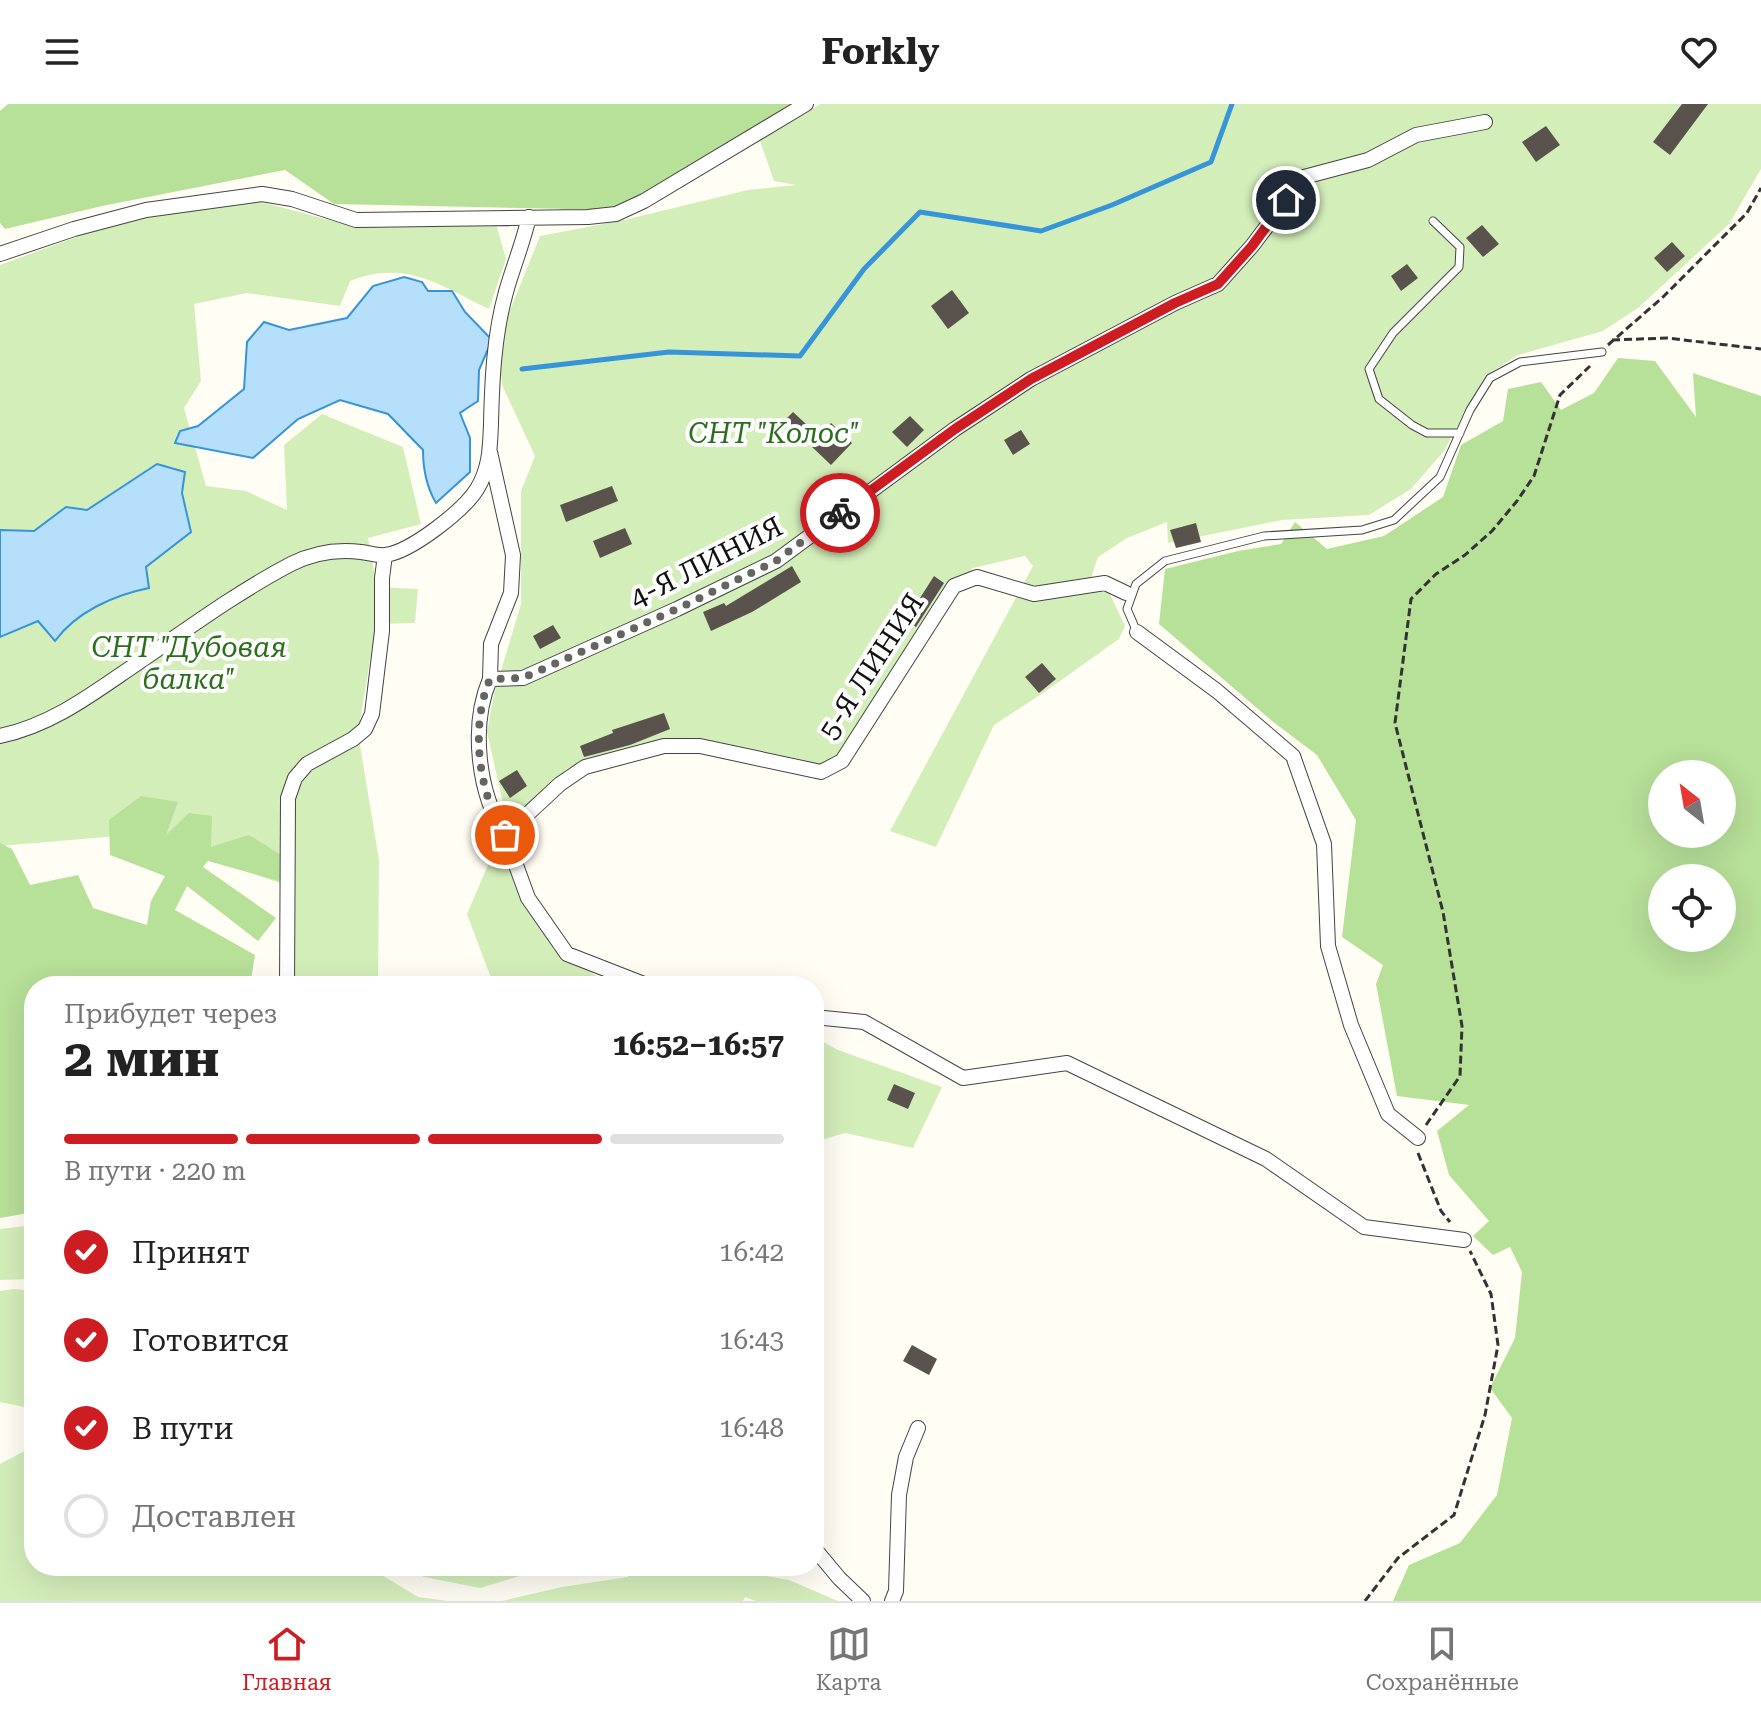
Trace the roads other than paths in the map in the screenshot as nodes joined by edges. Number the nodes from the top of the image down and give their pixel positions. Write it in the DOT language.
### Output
graph roads {
  1 [pos="806,104"];
  2 [pos="1485,122"];
  3 [pos="529,217"];
  4 [pos="1433,221"];
  5 [pos="0,254"];
  6 [pos="1602,352"];
  7 [pos="1460,433"];
  8 [pos="490,452"];
  9 [pos="385,555"];
  10 [pos="1126,593"];
  11 [pos="1137,632"];
  12 [pos="490,679"];
  13 [pos="0,736"];
  14 [pos="505,835"];
  15 [pos="287,976"];
  16 [pos="623,976"];
  17 [pos="824,1018"];
  18 [pos="1418,1138"];
  19 [pos="1464,1240"];
  20 [pos="918,1428"];
  21 [pos="824,1559"];
  22 [pos="863,1601"];
  23 [pos="892,1601"];
  1 -- 3 [label="street"];
  2 -- 12 [label="street, 4-Я ЛИНИЯ"];
  3 -- 5 [label="street"];
  3 -- 8 [label="street"];
  4 -- 7 [label="lane"];
  6 -- 7 [label="lane"];
  7 -- 11 [label="lane"];
  8 -- 9 [label="street"];
  8 -- 12 [label="street"];
  9 -- 13 [label="street"];
  9 -- 15 [label="street"];
  10 -- 14 [label="street, 5-Я ЛИНИЯ"];
  11 -- 18 [label="street"];
  12 -- 14 [label="street"];
  14 -- 16 [label="street"];
  17 -- 19 [label="street"];
  20 -- 23 [label="street"];
  21 -- 22 [label="street"];
}
